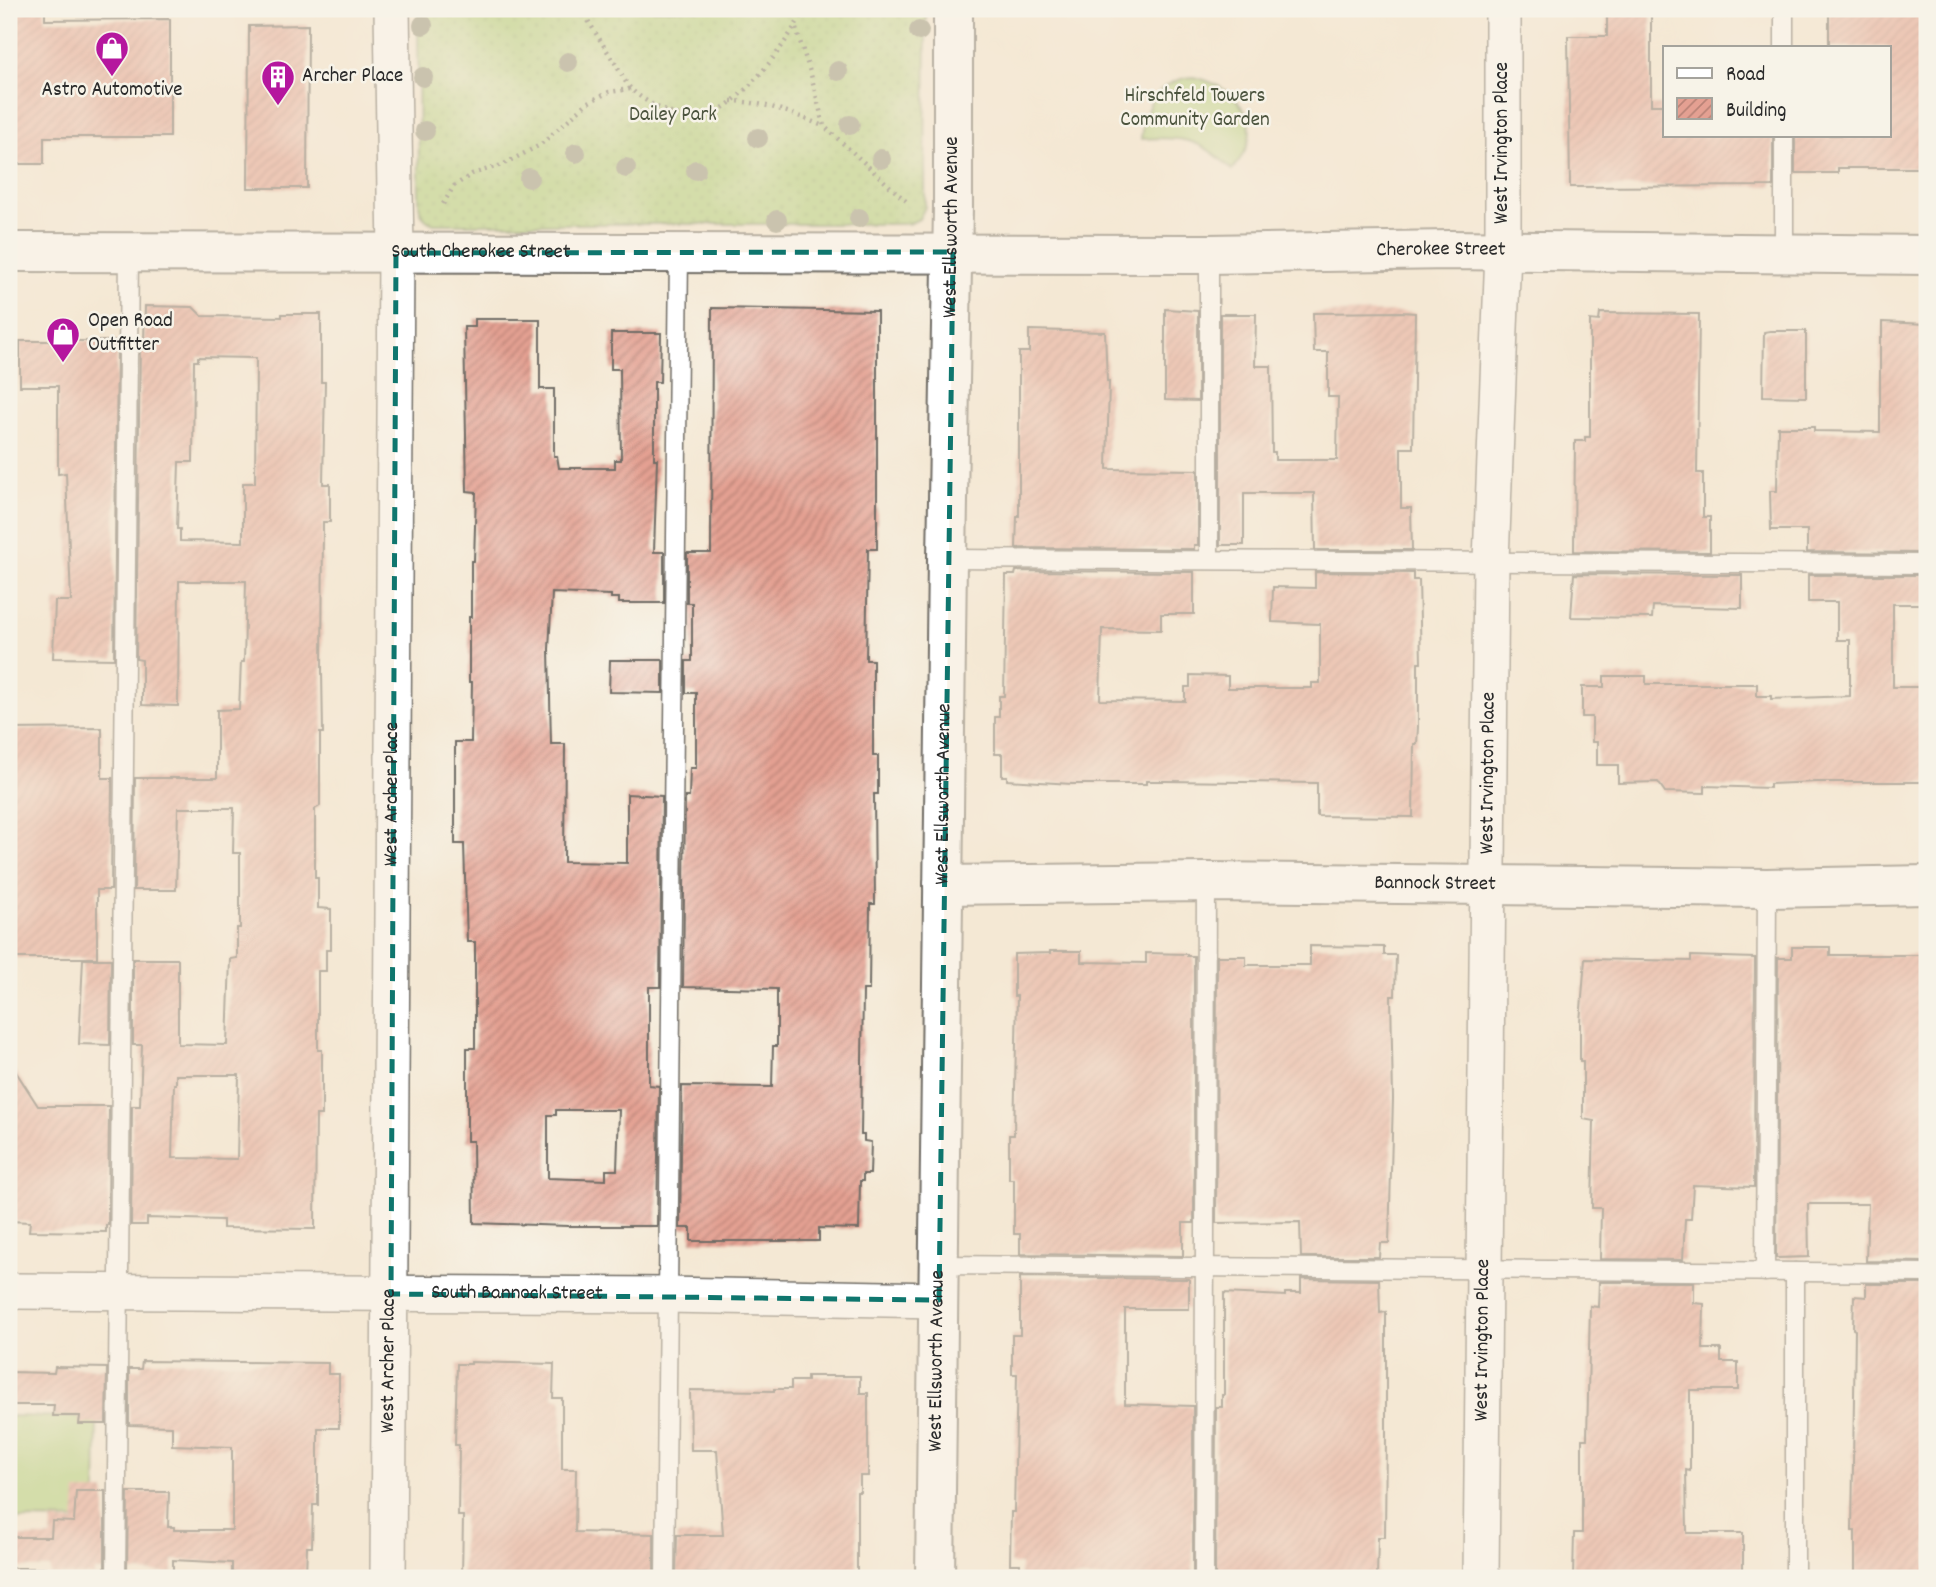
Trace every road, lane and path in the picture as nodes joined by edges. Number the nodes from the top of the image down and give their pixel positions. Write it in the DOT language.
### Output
graph roads {
  1 [pos="392,9"];
  2 [pos="580,9"];
  3 [pos="804,9"];
  4 [pos="953,9"];
  5 [pos="1503,9"];
  6 [pos="1784,9"];
  7 [pos="796,28"];
  8 [pos="1784,46"];
  9 [pos="631,89"];
  10 [pos="731,101"];
  11 [pos="824,126"];
  12 [pos="1784,136"];
  13 [pos="907,202"];
  14 [pos="443,204"];
  15 [pos="1503,251"];
  16 [pos="9,252"];
  17 [pos="953,252"];
  18 [pos="1784,252"];
  19 [pos="129,253"];
  20 [pos="396,253"];
  21 [pos="679,253"];
  22 [pos="1209,254"];
  23 [pos="1927,255"];
  24 [pos="947,559"];
  25 [pos="1209,559"];
  26 [pos="1491,561"];
  27 [pos="1927,564"];
  28 [pos="1206,882"];
  29 [pos="943,885"];
  30 [pos="1927,885"];
  31 [pos="1489,886"];
  32 [pos="1767,888"];
  33 [pos="1205,1266"];
  34 [pos="1484,1269"];
  35 [pos="1765,1272"];
  36 [pos="1795,1272"];
  37 [pos="1927,1273"];
  38 [pos="939,1282"];
  39 [pos="9,1292"];
  40 [pos="119,1293"];
  41 [pos="391,1293"];
  42 [pos="666,1295"];
  43 [pos="116,1578"];
  44 [pos="388,1578"];
  45 [pos="664,1578"];
  46 [pos="935,1578"];
  47 [pos="1204,1578"];
  48 [pos="1481,1578"];
  49 [pos="1795,1578"];
  1 -- 20 [label="street, West Archer Place"];
  2 -- 9 [label="path"];
  3 -- 7 [label="path"];
  4 -- 17 [label="street, West Ellsworth Avenue"];
  5 -- 15 [label="street, West Irvington Place"];
  6 -- 8 [label="lane"];
  7 -- 10 [label="path"];
  7 -- 11 [label="path"];
  9 -- 10 [label="path"];
  9 -- 14 [label="path"];
  10 -- 11 [label="path"];
  11 -- 13 [label="path"];
  12 -- 18 [label="lane"];
  15 -- 18 [label="street, Cherokee Street"];
  15 -- 22 [label="street, Cherokee Street"];
  15 -- 26 [label="street, West Irvington Place"];
  16 -- 19 [label="street, South Cherokee Street"];
  17 -- 21 [label="street, South Cherokee Street"];
  17 -- 22 [label="street, Cherokee Street"];
  17 -- 24 [label="street, West Ellsworth Avenue"];
  18 -- 23 [label="street, Cherokee Street"];
  19 -- 20 [label="street, South Cherokee Street"];
  19 -- 40 [label="lane"];
  20 -- 21 [label="street, South Cherokee Street"];
  20 -- 41 [label="street, West Archer Place"];
  21 -- 42 [label="lane"];
  22 -- 25 [label="lane"];
  24 -- 25 [label="lane"];
  24 -- 29 [label="street, West Ellsworth Avenue"];
  25 -- 26 [label="lane"];
  26 -- 27 [label="lane"];
  26 -- 31 [label="street, West Irvington Place"];
  28 -- 29 [label="street, Bannock Street"];
  28 -- 31 [label="street, Bannock Street"];
  28 -- 33 [label="lane"];
  29 -- 38 [label="street, West Ellsworth Avenue"];
  30 -- 32 [label="street, Bannock Street"];
  31 -- 32 [label="street, Bannock Street"];
  31 -- 34 [label="street, West Irvington Place"];
  32 -- 35 [label="lane"];
  33 -- 34 [label="lane"];
  33 -- 38 [label="lane"];
  33 -- 47 [label="lane"];
  34 -- 35 [label="lane"];
  34 -- 48 [label="street, West Irvington Place"];
  35 -- 36 [label="lane"];
  36 -- 37 [label="lane"];
  36 -- 49 [label="lane"];
  38 -- 42 [label="street, South Bannock Street"];
  38 -- 46 [label="street, West Ellsworth Avenue"];
  39 -- 40 [label="street, South Bannock Street"];
  40 -- 41 [label="street, South Bannock Street"];
  40 -- 43 [label="lane"];
  41 -- 42 [label="street, South Bannock Street"];
  41 -- 44 [label="street, West Archer Place"];
  42 -- 45 [label="lane"];
}
